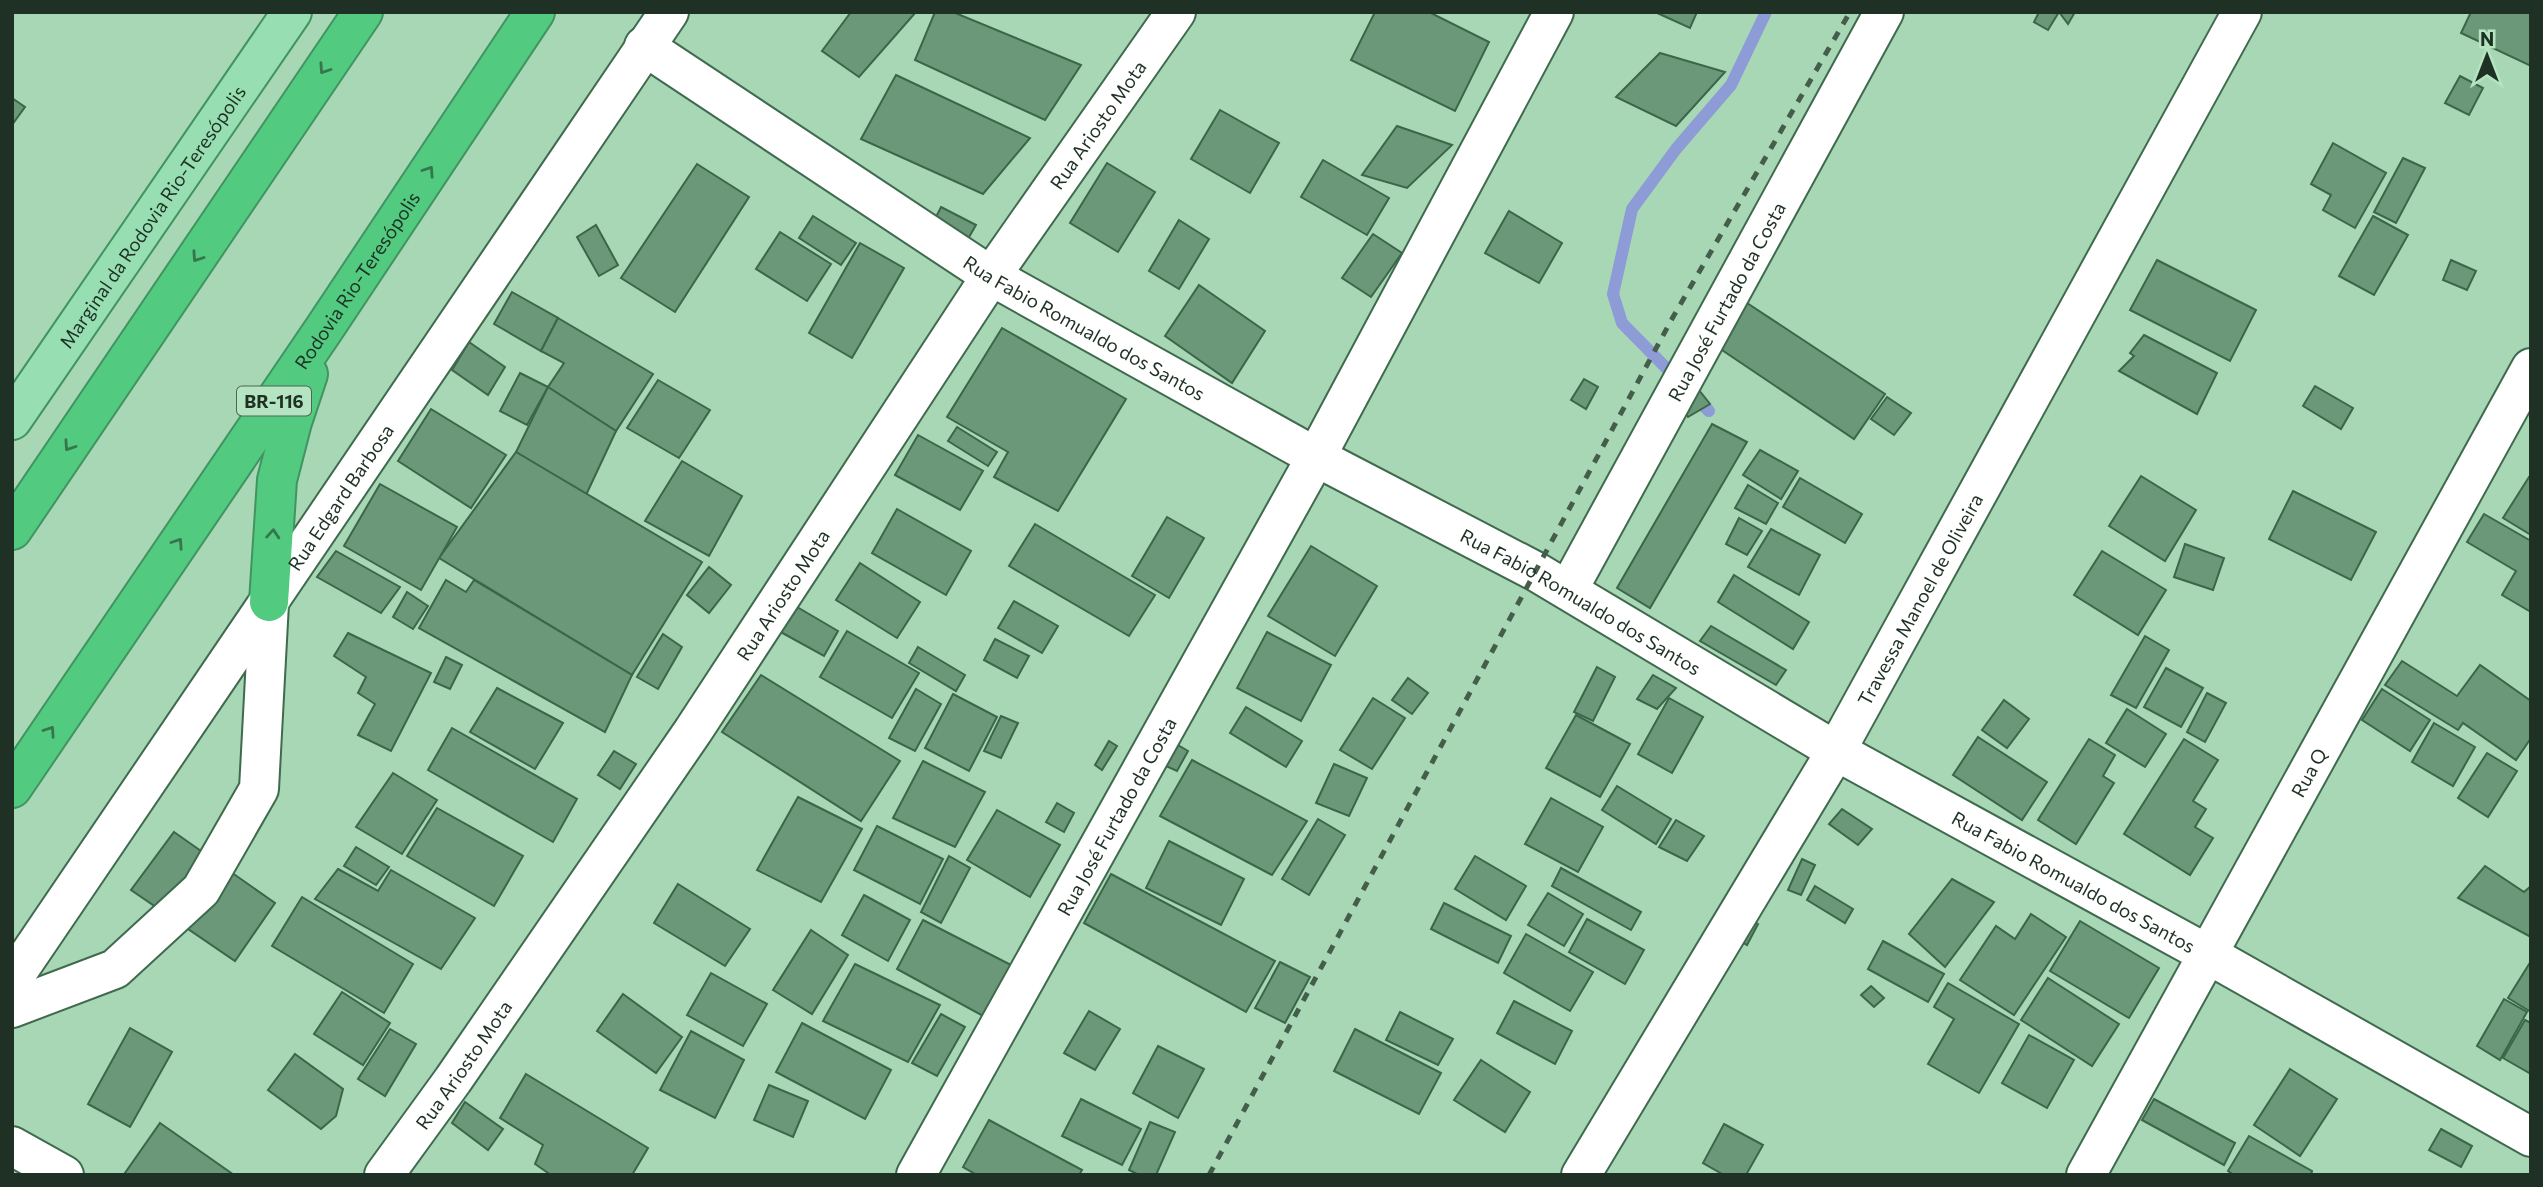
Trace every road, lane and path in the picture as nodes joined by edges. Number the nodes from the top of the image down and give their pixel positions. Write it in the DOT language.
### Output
graph roads {
  1 [pos="292,12"];
  2 [pos="363,12"];
  3 [pos="535,12"];
  4 [pos="669,12"];
  5 [pos="1175,12"];
  6 [pos="1554,12"];
  7 [pos="1884,12"];
  8 [pos="2242,12"];
  9 [pos="644,46"];
  10 [pos="991,276"];
  11 [pos="324,329"];
  12 [pos="2531,368"];
  13 [pos="12,420"];
  14 [pos="1316,457"];
  15 [pos="12,530"];
  16 [pos="1568,590"];
  17 [pos="269,602"];
  18 [pos="1836,751"];
  19 [pos="12,788"];
  20 [pos="2209,955"];
  21 [pos="12,979"];
  22 [pos="12,1008"];
  23 [pos="2531,1137"];
  24 [pos="12,1146"];
  25 [pos="64,1175"];
  26 [pos="384,1175"];
  27 [pos="916,1175"];
  28 [pos="1581,1175"];
  29 [pos="2086,1175"];
  1 -- 13 [label="main road, Marginal da Rodovia Rio-Teresópolis"];
  2 -- 15 [label="highway, one-way"];
  11 -- 3 [label="highway, Rodovia Rio-Teresópolis / BR-116, one-way"];
  4 -- 9 [label="street, Rua Edgard Barbosa"];
  5 -- 10 [label="street, Rua Ariosto Mota"];
  6 -- 14 [label="street"];
  7 -- 16 [label="street, Rua José Furtado da Costa"];
  8 -- 18 [label="street, Travessa Manoel de Oliveira"];
  9 -- 10 [label="street, Rua Fabio Romualdo dos Santos"];
  9 -- 17 [label="street, Rua Edgard Barbosa"];
  10 -- 14 [label="street, Rua Fabio Romualdo dos Santos"];
  10 -- 26 [label="street, Rua Ariosto Mota"];
  17 -- 11 [label="highway, one-way"];
  19 -- 11 [label="highway, Rodovia Rio-Teresópolis / BR-116, one-way"];
  12 -- 20 [label="street, Rua Q"];
  14 -- 16 [label="street, Rua Fabio Romualdo dos Santos"];
  14 -- 27 [label="street, Rua José Furtado da Costa"];
  16 -- 18 [label="street, Rua Fabio Romualdo dos Santos"];
  17 -- 21 [label="street, Rua Edgard Barbosa"];
  17 -- 22 [label="street"];
  18 -- 20 [label="street, Rua Fabio Romualdo dos Santos"];
  18 -- 28 [label="street, Travessa Manoel de Oliveira"];
  20 -- 23 [label="street, Rua Fabio Romualdo dos Santos"];
  20 -- 29 [label="street, Rua Q"];
  24 -- 25 [label="street"];
}
